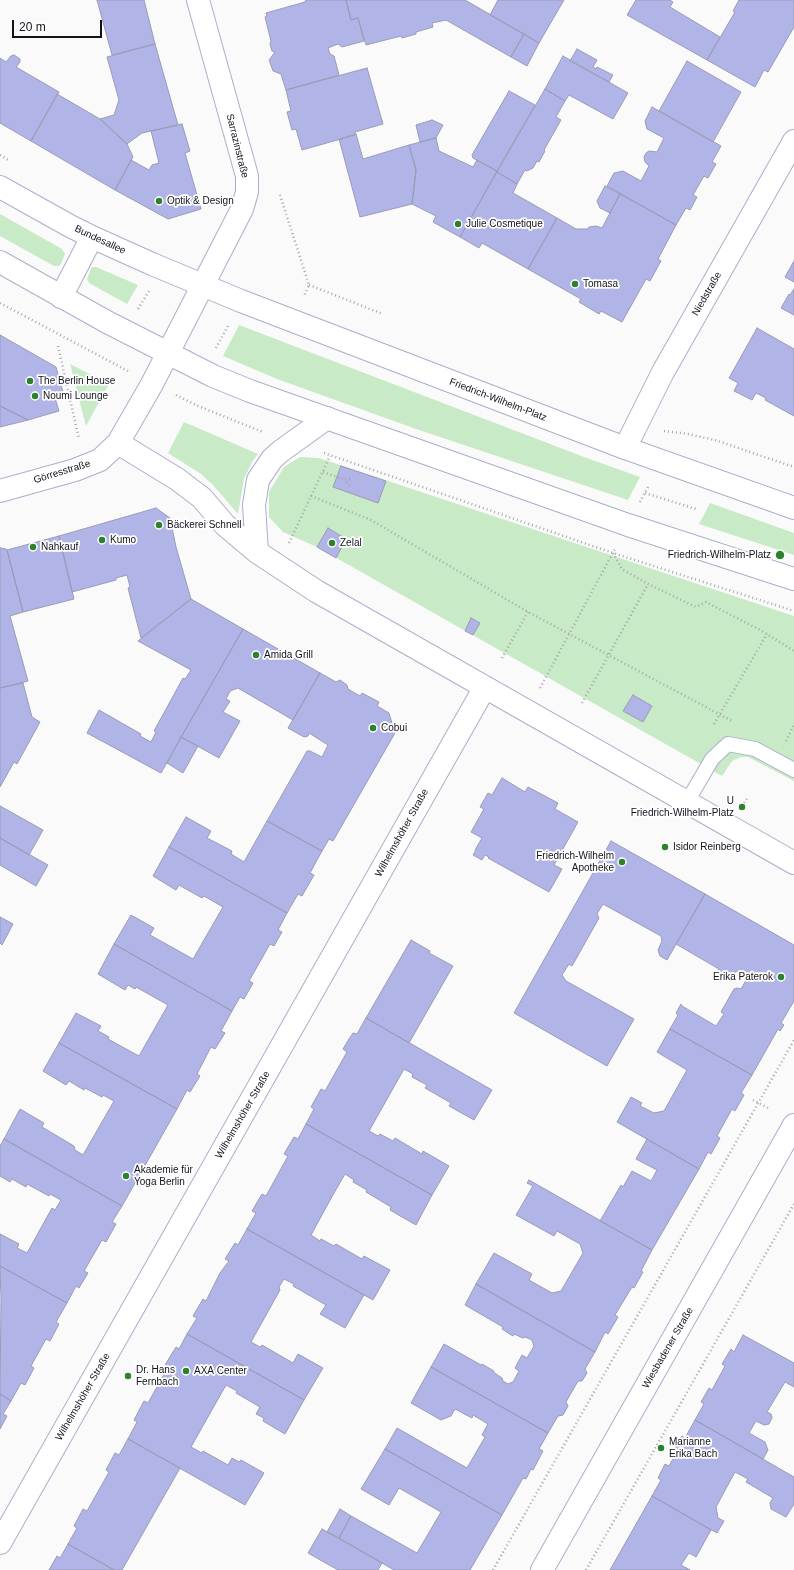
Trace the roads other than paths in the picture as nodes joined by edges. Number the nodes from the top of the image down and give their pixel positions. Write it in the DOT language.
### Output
graph roads {
  1 [pos="198,0"];
  2 [pos="794,141"];
  3 [pos="0,187"];
  4 [pos="92,237"];
  5 [pos="0,262"];
  6 [pos="204,285"];
  7 [pos="61,297"];
  8 [pos="168,353"];
  9 [pos="327,418"];
  10 [pos="118,444"];
  11 [pos="625,448"];
  12 [pos="0,490"];
  13 [pos="794,508"];
  14 [pos="257,552"];
  15 [pos="794,579"];
  16 [pos="486,687"];
  17 [pos="794,770"];
  18 [pos="687,802"];
  19 [pos="794,863"];
  20 [pos="794,1125"];
  21 [pos="0,1543"];
  22 [pos="542,1570"];
  1 -- 6 [label="street, Sarrazinstraße"];
  2 -- 11 [label="street, Niedstraße"];
  3 -- 4 [label="street, Bundesallee"];
  4 -- 6 [label="street, Bundesallee"];
  4 -- 7 [label="street"];
  5 -- 7 [label="street"];
  6 -- 8 [label="street, Sarrazinstraße"];
  6 -- 11 [label="street, Friedrich-Wilhelm-Platz"];
  7 -- 8 [label="street"];
  8 -- 9 [label="street"];
  8 -- 10 [label="street"];
  9 -- 14 [label="street"];
  9 -- 15 [label="street"];
  10 -- 12 [label="street, Görresstraße"];
  10 -- 14 [label="street"];
  11 -- 13 [label="street, Friedrich-Wilhelm-Platz"];
  14 -- 16 [label="street"];
  16 -- 18 [label="street"];
  16 -- 21 [label="street, Wilhelmshöher Straße"];
  17 -- 18 [label="lane"];
  18 -- 19 [label="street"];
  20 -- 22 [label="street, Wiesbadener Straße"];
}
